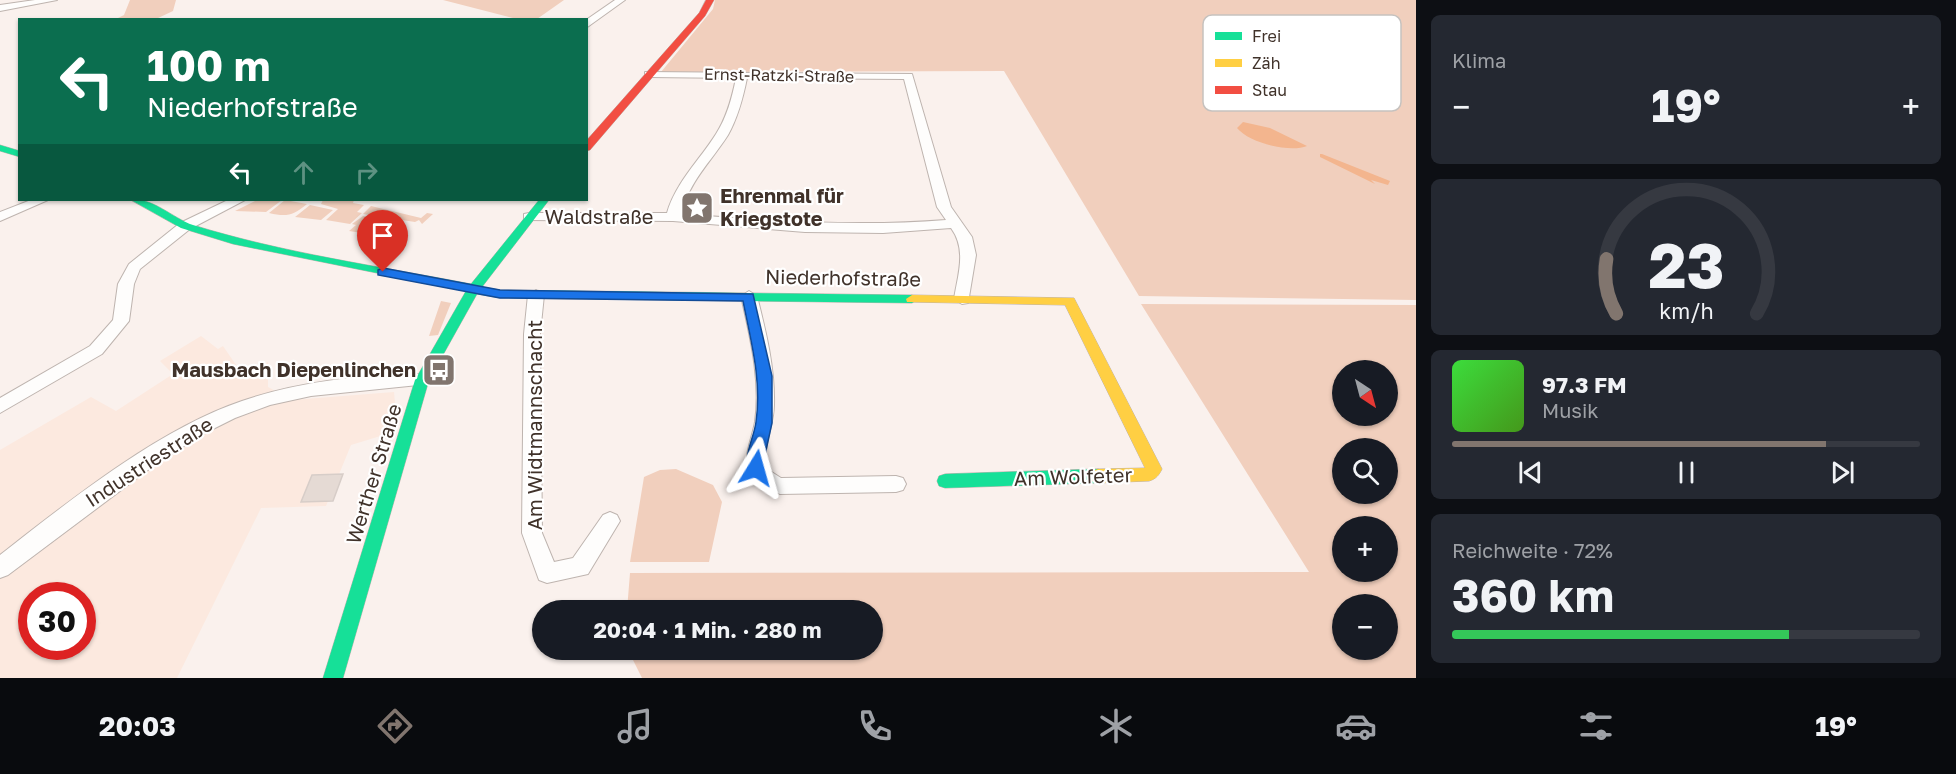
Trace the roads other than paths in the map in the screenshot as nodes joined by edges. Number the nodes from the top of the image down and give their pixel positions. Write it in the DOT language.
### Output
graph roads {
  1 [pos="53,0"];
  2 [pos="621,0"];
  3 [pos="710,0"];
  4 [pos="0,8"];
  5 [pos="588,24"];
  6 [pos="649,74"];
  7 [pos="742,75"];
  8 [pos="588,146"];
  9 [pos="0,148"];
  10 [pos="18,153"];
  11 [pos="39,201"];
  12 [pos="138,201"];
  13 [pos="236,201"];
  14 [pos="543,201"];
  15 [pos="0,217"];
  16 [pos="673,217"];
  17 [pos="529,218"];
  18 [pos="957,223"];
  19 [pos="185,226"];
  20 [pos="473,290"];
  21 [pos="536,295"];
  22 [pos="749,297"];
  23 [pos="962,299"];
  24 [pos="1069,301"];
  25 [pos="422,380"];
  26 [pos="0,406"];
  27 [pos="945,481"];
  28 [pos="896,484"];
  29 [pos="610,521"];
  30 [pos="0,568"];
  31 [pos="333,678"];
  1 -- 4 [label="street"];
  2 -- 5 [label="street"];
  3 -- 6 [label="street"];
  6 -- 7 [label="street, Ernst-Ratzki-Straße"];
  6 -- 8 [label="street"];
  7 -- 16 [label="street"];
  7 -- 18 [label="street, Ernst-Ratzki-Straße"];
  9 -- 10 [label="street"];
  11 -- 15 [label="street"];
  12 -- 19 [label="street, Niederhofstraße"];
  13 -- 19 [label="street"];
  14 -- 17 [label="street, Werther Straße"];
  16 -- 17 [label="street, Waldstraße"];
  16 -- 18 [label="street, Waldstraße"];
  17 -- 20 [label="street, Werther Straße"];
  18 -- 23 [label="street"];
  19 -- 20 [label="street, Niederhofstraße"];
  19 -- 26 [label="street"];
  20 -- 21 [label="street, Niederhofstraße"];
  20 -- 25 [label="street, Werther Straße"];
  21 -- 22 [label="street, Niederhofstraße"];
  21 -- 29 [label="street, Am Widtmannschacht"];
  22 -- 23 [label="street, Niederhofstraße"];
  22 -- 28 [label="street"];
  23 -- 24 [label="street, Niederhofstraße"];
  24 -- 27 [label="street, Am Wolfeter"];
  25 -- 30 [label="street, Industriestraße"];
  25 -- 31 [label="street, Werther Straße"];
}
